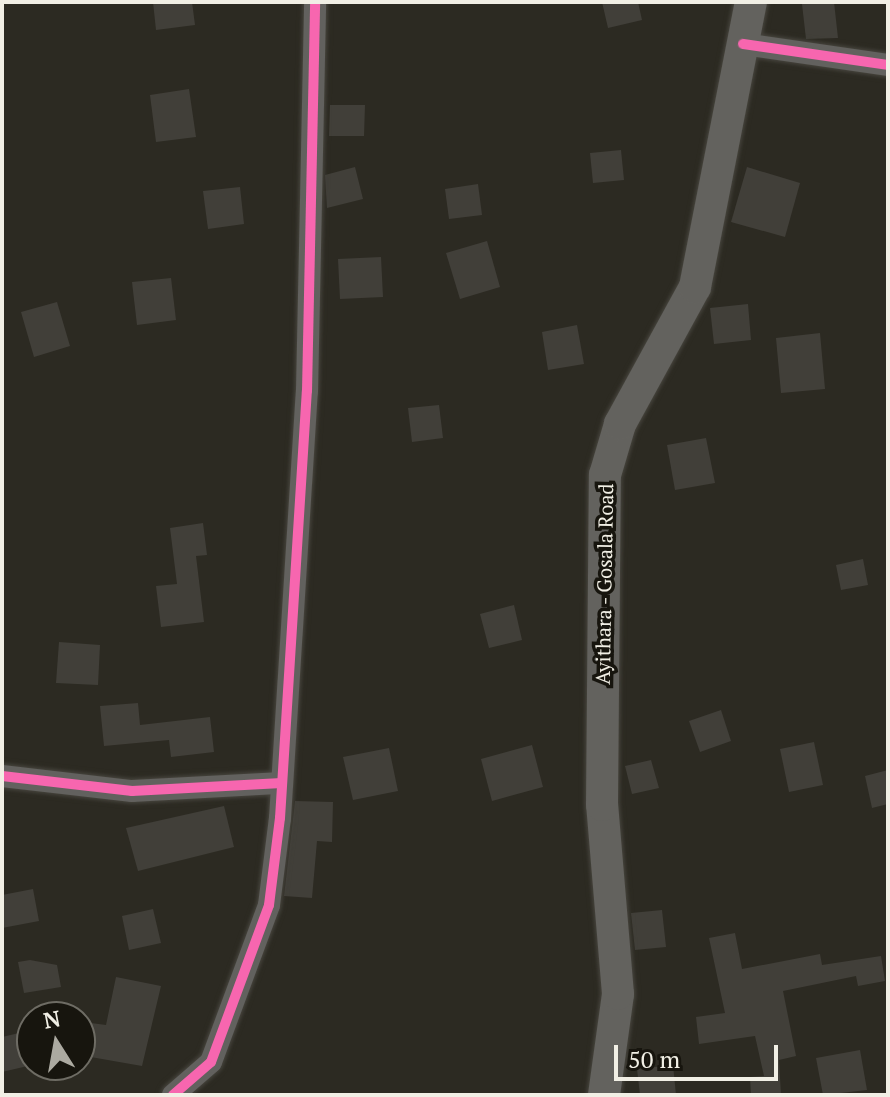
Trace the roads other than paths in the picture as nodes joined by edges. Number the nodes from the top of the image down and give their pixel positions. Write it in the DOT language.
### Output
graph roads {
  1 [pos="315,2"];
  2 [pos="751,2"];
  3 [pos="743,44"];
  4 [pos="888,65"];
  5 [pos="2,776"];
  6 [pos="282,783"];
  7 [pos="173,1095"];
  8 [pos="604,1095"];
  1 -- 6 [label="street"];
  2 -- 3 [label="main road, Ayithara - Gosala Road"];
  3 -- 4 [label="street"];
  3 -- 8 [label="main road, Ayithara - Gosala Road"];
  5 -- 6 [label="street"];
  6 -- 7 [label="street"];
}
